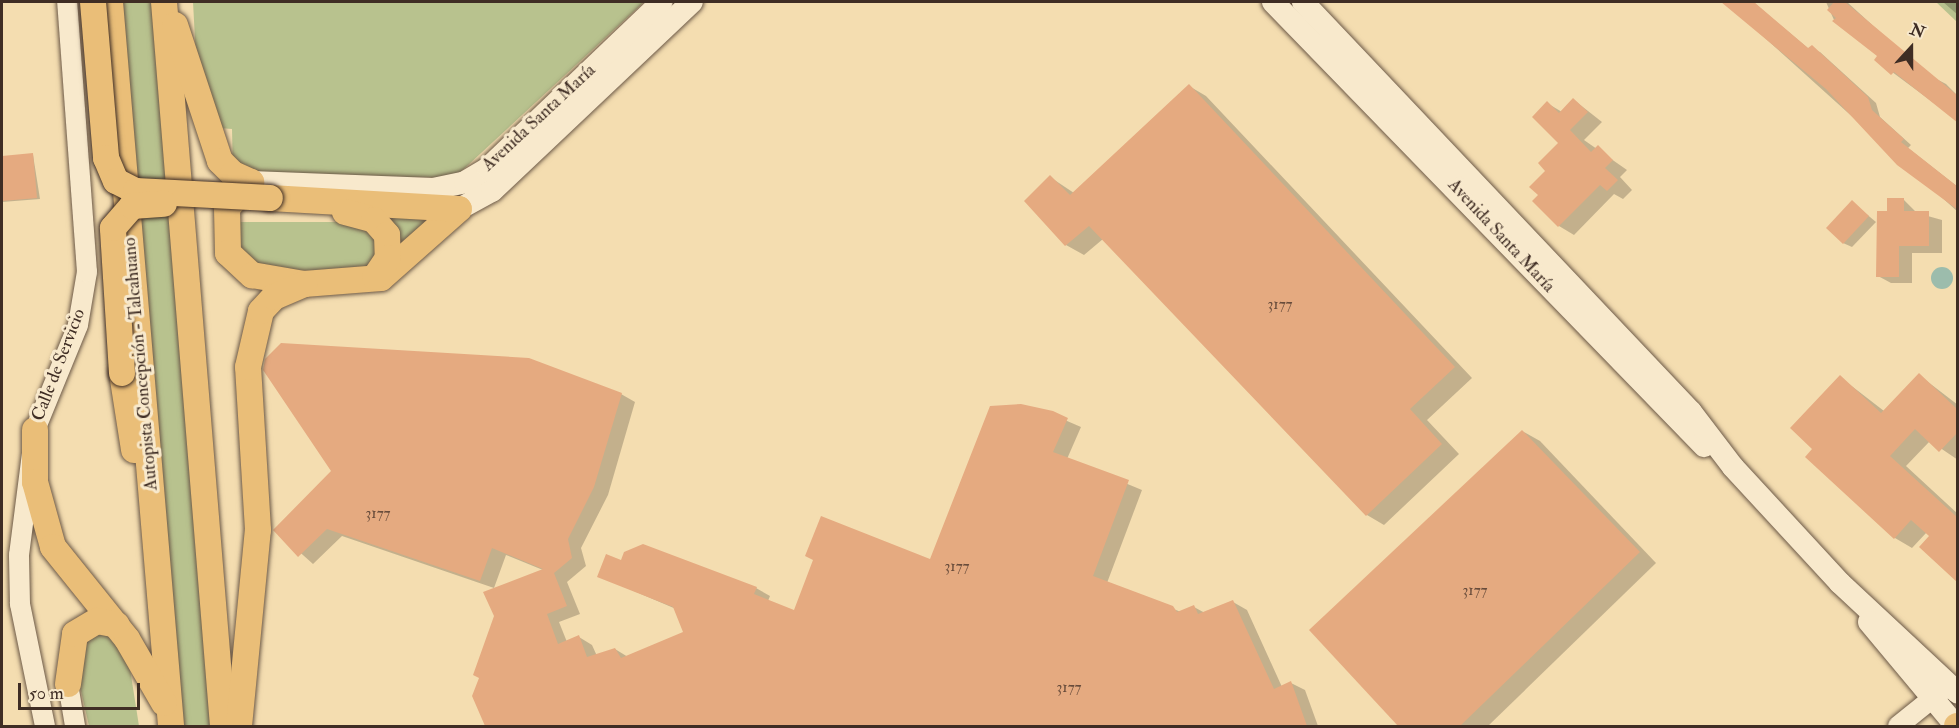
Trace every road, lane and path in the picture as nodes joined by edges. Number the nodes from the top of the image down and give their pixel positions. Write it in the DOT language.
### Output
graph roads {
  1 [pos="67,2"];
  2 [pos="93,2"];
  3 [pos="110,2"];
  4 [pos="164,2"];
  5 [pos="170,2"];
  6 [pos="662,2"];
  7 [pos="692,2"];
  8 [pos="1273,2"];
  9 [pos="1304,2"];
  10 [pos="264,196"];
  11 [pos="459,209"];
  12 [pos="370,281"];
  13 [pos="304,284"];
  14 [pos="35,430"];
  15 [pos="1733,467"];
  16 [pos="154,523"];
  17 [pos="1840,583"];
  18 [pos="117,625"];
  19 [pos="68,684"];
  20 [pos="1955,685"];
  21 [pos="1930,701"];
  22 [pos="170,720"];
  23 [pos="45,726"];
  24 [pos="75,726"];
  25 [pos="224,726"];
  26 [pos="239,726"];
  27 [pos="1898,726"];
  28 [pos="1957,726"];
  1 -- 14 [label="street, Calle de Servicio"];
  2 -- 10 [label="main road, bridge"];
  3 -- 16 [label="main road, Autopista Concepción - Talcahuano"];
  4 -- 25 [label="main road"];
  5 -- 10 [label="main road"];
  6 -- 10 [label="main road, Avenida Santa María"];
  7 -- 11 [label="main road, Avenida Santa María"];
  8 -- 15 [label="main road, Avenida Santa María"];
  9 -- 15 [label="main road, Avenida Santa María"];
  10 -- 11 [label="main road"];
  10 -- 12 [label="main road"];
  10 -- 13 [label="main road"];
  10 -- 16 [label="main road, bridge"];
  11 -- 12 [label="main road"];
  12 -- 13 [label="main road"];
  13 -- 26 [label="main road"];
  14 -- 18 [label="main road"];
  14 -- 23 [label="street, Calle de Servicio"];
  15 -- 17 [label="main road, Avenida Santa María"];
  16 -- 22 [label="main road, Autopista Concepción - Talcahuano"];
  17 -- 20 [label="main road, Avenida Santa María"];
  17 -- 21 [label="main road, Avenida Santa María"];
  18 -- 19 [label="main road"];
  18 -- 22 [label="main road"];
  19 -- 24 [label="street"];
  20 -- 21 [label="street"];
  21 -- 27 [label="street"];
  21 -- 28 [label="main road, Avenida Santa María"];
}
